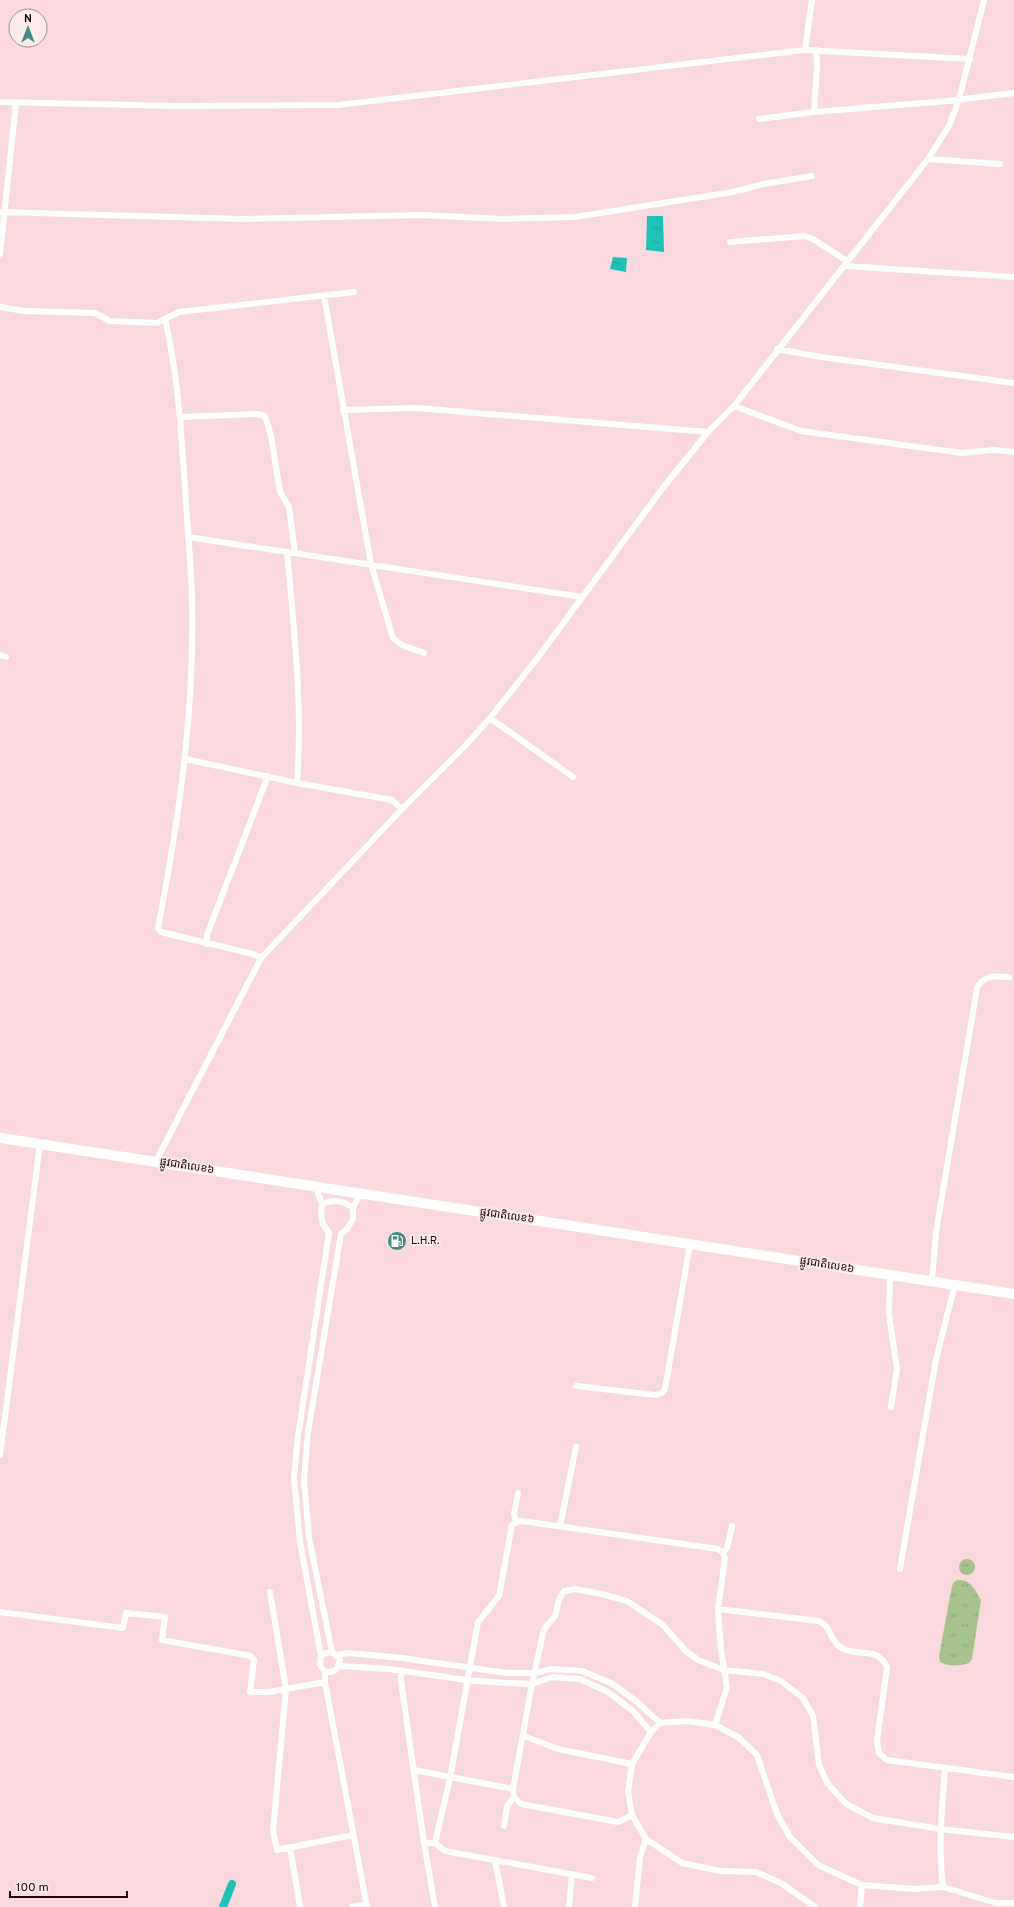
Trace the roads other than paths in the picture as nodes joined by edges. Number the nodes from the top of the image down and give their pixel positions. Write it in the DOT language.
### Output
graph roads {
  1 [pos="812,0"];
  2 [pos="984,0"];
  3 [pos="805,50"];
  4 [pos="816,50"];
  5 [pos="970,59"];
  6 [pos="1014,93"];
  7 [pos="959,99"];
  8 [pos="0,102"];
  9 [pos="16,103"];
  10 [pos="814,112"];
  11 [pos="759,119"];
  12 [pos="928,159"];
  13 [pos="1000,164"];
  14 [pos="812,176"];
  15 [pos="2,212"];
  16 [pos="730,242"];
  17 [pos="0,254"];
  18 [pos="846,263"];
  19 [pos="1014,277"];
  20 [pos="354,292"];
  21 [pos="324,296"];
  22 [pos="0,307"];
  23 [pos="165,319"];
  24 [pos="777,349"];
  25 [pos="1014,383"];
  26 [pos="734,406"];
  27 [pos="343,410"];
  28 [pos="180,417"];
  29 [pos="708,432"];
  30 [pos="1014,452"];
  31 [pos="188,537"];
  32 [pos="287,552"];
  33 [pos="295,553"];
  34 [pos="371,564"];
  35 [pos="582,597"];
  36 [pos="424,653"];
  37 [pos="490,718"];
  38 [pos="185,759"];
  39 [pos="268,776"];
  40 [pos="573,777"];
  41 [pos="297,783"];
  42 [pos="402,809"];
  43 [pos="207,944"];
  44 [pos="261,958"];
  45 [pos="1009,977"];
  46 [pos="0,1138"];
  47 [pos="40,1144"];
  48 [pos="156,1161"];
  49 [pos="316,1186"];
  50 [pos="360,1194"];
  51 [pos="322,1204"];
  52 [pos="353,1208"];
  53 [pos="690,1244"];
  54 [pos="890,1275"];
  55 [pos="932,1281"];
  56 [pos="955,1285"];
  57 [pos="1014,1294"];
  58 [pos="576,1386"];
  59 [pos="891,1407"];
  60 [pos="576,1447"];
  61 [pos="0,1455"];
  62 [pos="294,1477"];
  63 [pos="304,1479"];
  64 [pos="518,1493"];
  65 [pos="516,1522"];
  66 [pos="560,1526"];
  67 [pos="732,1526"];
  68 [pos="723,1553"];
  69 [pos="900,1569"];
  70 [pos="270,1592"];
  71 [pos="718,1609"];
  72 [pos="0,1612"];
  73 [pos="334,1653"];
  74 [pos="321,1656"];
  75 [pos="340,1666"];
  76 [pos="469,1667"];
  77 [pos="401,1670"];
  78 [pos="724,1670"];
  79 [pos="326,1672"];
  80 [pos="535,1673"];
  81 [pos="466,1680"];
  82 [pos="325,1682"];
  83 [pos="532,1684"];
  84 [pos="286,1688"];
  85 [pos="660,1723"];
  86 [pos="716,1725"];
  87 [pos="651,1732"];
  88 [pos="524,1736"];
  89 [pos="632,1764"];
  90 [pos="945,1768"];
  91 [pos="414,1770"];
  92 [pos="1014,1777"];
  93 [pos="450,1778"];
  94 [pos="513,1789"];
  95 [pos="514,1797"];
  96 [pos="632,1815"];
  97 [pos="504,1826"];
  98 [pos="940,1829"];
  99 [pos="352,1835"];
  100 [pos="1014,1837"];
  101 [pos="646,1839"];
  102 [pos="435,1842"];
  103 [pos="424,1843"];
  104 [pos="290,1848"];
  105 [pos="495,1860"];
  106 [pos="572,1874"];
  107 [pos="592,1878"];
  108 [pos="862,1885"];
  109 [pos="943,1887"];
  110 [pos="1014,1903"];
  111 [pos="366,1906"];
  112 [pos="300,1907"];
  113 [pos="352,1907"];
  114 [pos="435,1907"];
  115 [pos="504,1907"];
  116 [pos="569,1907"];
  117 [pos="635,1907"];
  118 [pos="815,1907"];
  119 [pos="860,1907"];
  1 -- 3 [label="street"];
  2 -- 5 [label="street"];
  3 -- 4 [label="street"];
  3 -- 9 [label="street"];
  4 -- 5 [label="street"];
  4 -- 10 [label="street"];
  5 -- 7 [label="street"];
  6 -- 7 [label="street"];
  7 -- 10 [label="street"];
  7 -- 12 [label="street"];
  8 -- 9 [label="street"];
  9 -- 15 [label="street"];
  10 -- 11 [label="street"];
  12 -- 13 [label="street"];
  12 -- 18 [label="street"];
  14 -- 15 [label="street"];
  15 -- 17 [label="street"];
  16 -- 18 [label="street"];
  18 -- 19 [label="street"];
  18 -- 24 [label="street"];
  20 -- 21 [label="street"];
  21 -- 23 [label="street"];
  21 -- 27 [label="street"];
  22 -- 23 [label="street"];
  23 -- 28 [label="street"];
  24 -- 25 [label="street"];
  24 -- 26 [label="street"];
  26 -- 29 [label="street"];
  26 -- 30 [label="street"];
  27 -- 29 [label="street"];
  27 -- 34 [label="street"];
  28 -- 31 [label="street"];
  28 -- 33 [label="street"];
  29 -- 35 [label="street"];
  31 -- 32 [label="street"];
  31 -- 38 [label="street"];
  32 -- 33 [label="street"];
  32 -- 41 [label="street"];
  33 -- 34 [label="street"];
  34 -- 35 [label="street"];
  34 -- 36 [label="street"];
  35 -- 37 [label="street"];
  37 -- 40 [label="street"];
  37 -- 42 [label="street"];
  38 -- 39 [label="street"];
  38 -- 43 [label="street"];
  39 -- 41 [label="street"];
  39 -- 43 [label="street"];
  41 -- 42 [label="street"];
  42 -- 44 [label="street"];
  43 -- 44 [label="street"];
  44 -- 48 [label="street"];
  45 -- 55 [label="street"];
  46 -- 47 [label="highway, ផ្លូវជាតិលេខ៦"];
  47 -- 48 [label="highway, ផ្លូវជាតិលេខ៦"];
  47 -- 61 [label="street"];
  48 -- 49 [label="highway, ផ្លូវជាតិលេខ៦"];
  49 -- 50 [label="highway, ផ្លូវជាតិលេខ៦"];
  49 -- 51 [label="street"];
  50 -- 52 [label="street"];
  50 -- 53 [label="highway, ផ្លូវជាតិលេខ៦"];
  51 -- 52 [label="street"];
  51 -- 62 [label="street"];
  52 -- 63 [label="street"];
  53 -- 54 [label="highway, ផ្លូវជាតិលេខ៦"];
  53 -- 58 [label="street"];
  54 -- 55 [label="highway, ផ្លូវជាតិលេខ៦"];
  54 -- 59 [label="street"];
  55 -- 56 [label="highway, ផ្លូវជាតិលេខ៦"];
  56 -- 57 [label="highway, ផ្លូវជាតិលេខ៦"];
  56 -- 69 [label="street"];
  60 -- 66 [label="street"];
  62 -- 63 [label="street"];
  62 -- 74 [label="street"];
  63 -- 73 [label="street"];
  64 -- 65 [label="street"];
  65 -- 66 [label="street"];
  65 -- 76 [label="street"];
  66 -- 68 [label="street"];
  67 -- 68 [label="street"];
  68 -- 71 [label="street"];
  70 -- 84 [label="street"];
  71 -- 78 [label="street"];
  71 -- 90 [label="street"];
  72 -- 84 [label="street"];
  73 -- 74 [label="street"];
  73 -- 75 [label="street"];
  73 -- 76 [label="street"];
  74 -- 79 [label="street"];
  75 -- 77 [label="street"];
  75 -- 79 [label="street"];
  76 -- 80 [label="street"];
  76 -- 81 [label="street"];
  77 -- 81 [label="street"];
  77 -- 91 [label="street"];
  78 -- 80 [label="street"];
  78 -- 86 [label="street"];
  78 -- 98 [label="street"];
  79 -- 82 [label="street"];
  80 -- 83 [label="street"];
  80 -- 85 [label="street"];
  81 -- 83 [label="street"];
  81 -- 93 [label="street"];
  82 -- 84 [label="street"];
  82 -- 99 [label="street"];
  83 -- 87 [label="street"];
  83 -- 88 [label="street"];
  84 -- 104 [label="street"];
  85 -- 86 [label="street"];
  85 -- 87 [label="street"];
  86 -- 108 [label="street"];
  87 -- 89 [label="street"];
  88 -- 89 [label="street"];
  88 -- 94 [label="street"];
  89 -- 96 [label="street"];
  90 -- 92 [label="street"];
  90 -- 98 [label="street"];
  91 -- 93 [label="street"];
  91 -- 103 [label="street"];
  93 -- 94 [label="street"];
  93 -- 102 [label="street"];
  94 -- 95 [label="street"];
  95 -- 96 [label="street"];
  95 -- 97 [label="street"];
  96 -- 101 [label="street"];
  98 -- 100 [label="street"];
  98 -- 109 [label="street"];
  99 -- 104 [label="street"];
  99 -- 111 [label="street"];
  101 -- 117 [label="street"];
  101 -- 118 [label="street"];
  102 -- 103 [label="street"];
  102 -- 105 [label="street"];
  103 -- 114 [label="street"];
  104 -- 112 [label="street"];
  105 -- 106 [label="street"];
  105 -- 115 [label="street"];
  106 -- 107 [label="street"];
  106 -- 116 [label="street"];
  108 -- 109 [label="street"];
  108 -- 119 [label="street"];
  109 -- 110 [label="street"];
  111 -- 113 [label="street"];
}
